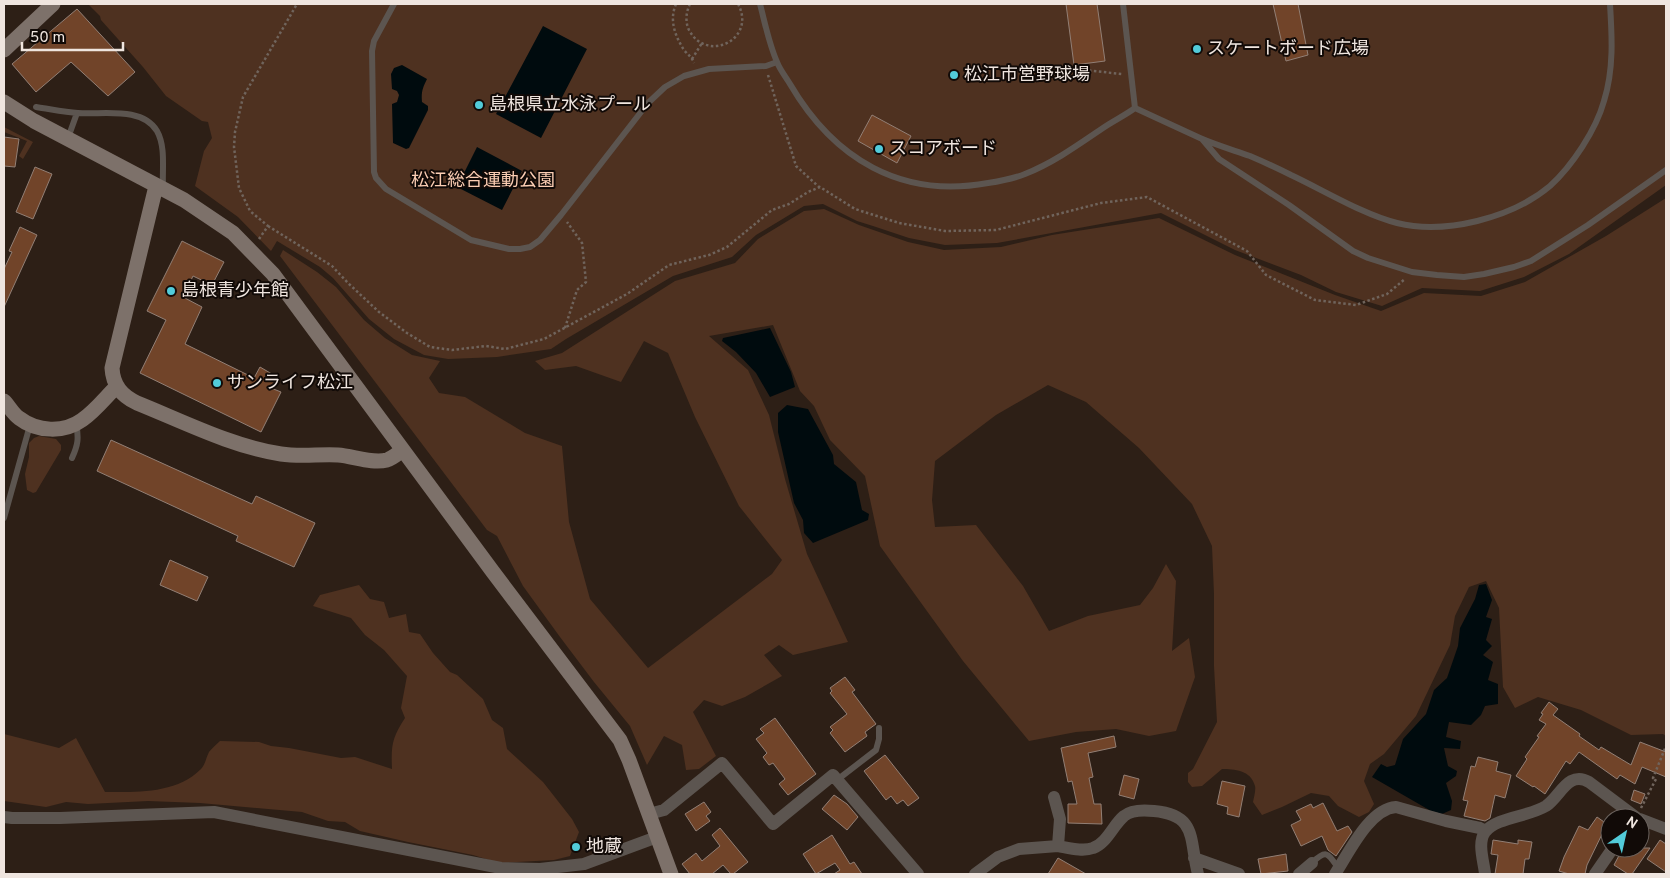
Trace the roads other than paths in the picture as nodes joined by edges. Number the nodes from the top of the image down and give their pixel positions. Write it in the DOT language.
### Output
graph roads {
  1 [pos="53,4"];
  2 [pos="394,4"];
  3 [pos="760,4"];
  4 [pos="1123,4"];
  5 [pos="1610,4"];
  6 [pos="4,50"];
  7 [pos="777,62"];
  8 [pos="4,102"];
  9 [pos="36,107"];
  10 [pos="1135,108"];
  11 [pos="77,113"];
  12 [pos="1202,138"];
  13 [pos="68,139"];
  14 [pos="1666,170"];
  15 [pos="160,188"];
  16 [pos="116,387"];
  17 [pos="4,401"];
  18 [pos="76,424"];
  19 [pos="30,425"];
  20 [pos="403,450"];
  21 [pos="72,458"];
  22 [pos="4,518"];
  23 [pos="879,728"];
  24 [pos="837,780"];
  25 [pos="1054,797"];
  26 [pos="1624,808"];
  27 [pos="649,814"];
  28 [pos="4,817"];
  29 [pos="1650,823"];
  30 [pos="1666,829"];
  31 [pos="1486,831"];
  32 [pos="657,837"];
  33 [pos="1058,846"];
  34 [pos="1194,858"];
  35 [pos="1606,858"];
  36 [pos="1312,864"];
  37 [pos="586,869"];
  38 [pos="1337,872"];
  39 [pos="671,874"];
  40 [pos="918,874"];
  41 [pos="975,874"];
  42 [pos="1198,874"];
  43 [pos="1239,874"];
  44 [pos="1299,874"];
  45 [pos="1485,874"];
  46 [pos="1595,874"];
  1 -- 6 [label="street"];
  2 -- 7 [label="lane"];
  3 -- 7 [label="lane"];
  4 -- 10 [label="lane"];
  5 -- 12 [label="lane"];
  7 -- 10 [label="lane"];
  8 -- 13 [label="street"];
  9 -- 11 [label="lane"];
  10 -- 12 [label="lane"];
  11 -- 13 [label="lane"];
  11 -- 15 [label="lane"];
  12 -- 14 [label="lane"];
  13 -- 15 [label="street"];
  15 -- 16 [label="street"];
  15 -- 20 [label="street"];
  16 -- 18 [label="street"];
  16 -- 20 [label="street"];
  17 -- 19 [label="street"];
  18 -- 19 [label="street"];
  18 -- 21 [label="lane"];
  19 -- 22 [label="lane"];
  20 -- 27 [label="street"];
  23 -- 24 [label="lane"];
  24 -- 27 [label="street"];
  24 -- 40 [label="street"];
  25 -- 33 [label="street"];
  26 -- 31 [label="street"];
  27 -- 32 [label="street"];
  28 -- 37 [label="street"];
  29 -- 30 [label="street"];
  31 -- 38 [label="street"];
  31 -- 45 [label="street"];
  32 -- 37 [label="street"];
  32 -- 39 [label="street"];
  33 -- 34 [label="street"];
  33 -- 41 [label="street"];
  34 -- 42 [label="street"];
  34 -- 43 [label="street"];
  35 -- 46 [label="street"];
  36 -- 38 [label="lane"];
  36 -- 44 [label="street"];
}
